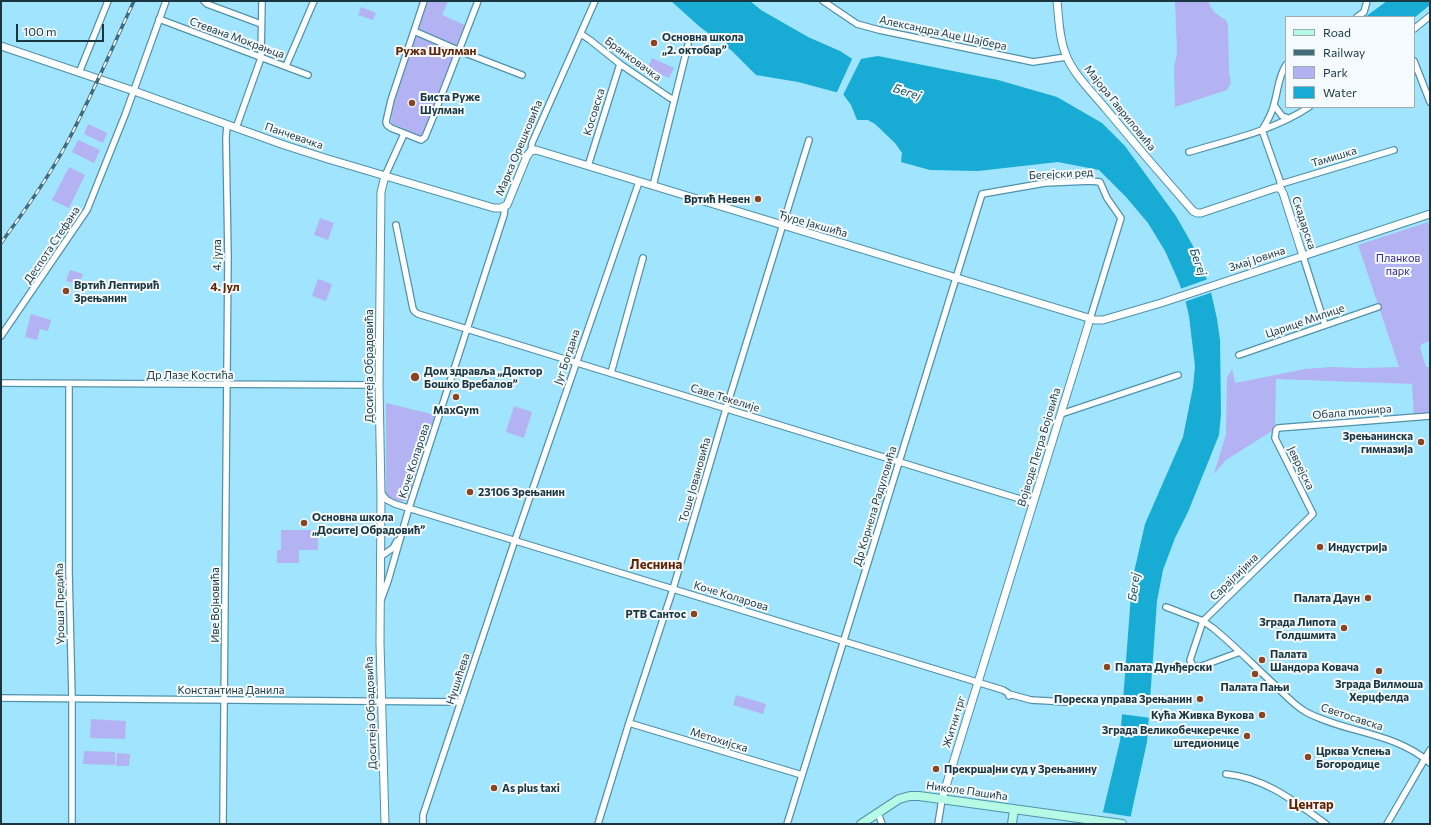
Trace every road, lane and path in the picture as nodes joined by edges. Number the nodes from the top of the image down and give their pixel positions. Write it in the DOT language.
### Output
graph roads {
  1 [pos="108,1"];
  2 [pos="166,1"];
  3 [pos="204,1"];
  4 [pos="262,1"];
  5 [pos="314,1"];
  6 [pos="424,1"];
  7 [pos="478,1"];
  8 [pos="595,1"];
  9 [pos="823,1"];
  10 [pos="1057,1"];
  11 [pos="1367,3"];
  12 [pos="1358,16"];
  13 [pos="1430,16"];
  14 [pos="159,19"];
  15 [pos="261,24"];
  16 [pos="1415,28"];
  17 [pos="414,31"];
  18 [pos="581,34"];
  19 [pos="688,45"];
  20 [pos="1,46"];
  21 [pos="460,51"];
  22 [pos="1066,57"];
  23 [pos="262,58"];
  24 [pos="620,64"];
  25 [pos="1415,64"];
  26 [pos="286,66"];
  27 [pos="1285,67"];
  28 [pos="79,72"];
  29 [pos="308,75"];
  30 [pos="522,75"];
  31 [pos="134,91"];
  32 [pos="674,99"];
  33 [pos="1430,102"];
  34 [pos="1274,105"];
  35 [pos="1307,108"];
  36 [pos="1288,118"];
  37 [pos="227,125"];
  38 [pos="236,128"];
  39 [pos="1262,130"];
  40 [pos="404,134"];
  41 [pos="809,140"];
  42 [pos="1394,150"];
  43 [pos="531,152"];
  44 [pos="1189,152"];
  45 [pos="588,166"];
  46 [pos="386,176"];
  47 [pos="639,182"];
  48 [pos="653,186"];
  49 [pos="1280,186"];
  50 [pos="982,194"];
  51 [pos="505,206"];
  52 [pos="1197,213"];
  53 [pos="1430,214"];
  54 [pos="1121,218"];
  55 [pos="396,225"];
  56 [pos="782,226"];
  57 [pos="1303,256"];
  58 [pos="643,258"];
  59 [pos="956,278"];
  60 [pos="1378,307"];
  61 [pos="1090,319"];
  62 [pos="1325,325"];
  63 [pos="467,329"];
  64 [pos="1,336"];
  65 [pos="1239,355"];
  66 [pos="576,363"];
  67 [pos="611,374"];
  68 [pos="1178,375"];
  69 [pos="1,383"];
  70 [pos="69,384"];
  71 [pos="226,385"];
  72 [pos="379,385"];
  73 [pos="726,409"];
  74 [pos="1061,414"];
  75 [pos="1430,416"];
  76 [pos="1276,430"];
  77 [pos="899,462"];
  78 [pos="381,493"];
  79 [pos="1033,503"];
  80 [pos="409,508"];
  81 [pos="1313,514"];
  82 [pos="401,536"];
  83 [pos="515,540"];
  84 [pos="380,557"];
  85 [pos="673,589"];
  86 [pos="380,602"];
  87 [pos="1166,607"];
  88 [pos="1203,621"];
  89 [pos="844,642"];
  90 [pos="1240,652"];
  91 [pos="978,683"];
  92 [pos="1,698"];
  93 [pos="72,699"];
  94 [pos="224,700"];
  95 [pos="382,701"];
  96 [pos="461,702"];
  97 [pos="1066,702"];
  98 [pos="630,723"];
  99 [pos="1430,750"];
  100 [pos="1428,761"];
  101 [pos="1226,774"];
  102 [pos="802,776"];
  103 [pos="942,800"];
  104 [pos="1014,809"];
  105 [pos="878,813"];
  106 [pos="72,824"];
  107 [pos="223,824"];
  108 [pos="385,824"];
  109 [pos="423,824"];
  110 [pos="598,824"];
  111 [pos="787,824"];
  112 [pos="861,824"];
  113 [pos="882,824"];
  114 [pos="938,824"];
  115 [pos="1012,824"];
  116 [pos="1122,824"];
  117 [pos="1326,824"];
  118 [pos="1387,824"];
  1 -- 28 [label="street"];
  2 -- 14 [label="street, Деспота Стефана"];
  3 -- 15 [label="street"];
  4 -- 15 [label="street"];
  5 -- 26 [label="street"];
  6 -- 17 [label="street"];
  7 -- 21 [label="street"];
  8 -- 18 [label="street, Марка Орешковића"];
  9 -- 22 [label="street, Александра Аце Шајбера"];
  10 -- 22 [label="street, Мајора Гавриловића"];
  11 -- 12 [label="street"];
  13 -- 16 [label="street"];
  14 -- 23 [label="street, Стевана Мокрањца"];
  14 -- 31 [label="street, Деспота Стефана"];
  15 -- 23 [label="street"];
  17 -- 21 [label="street"];
  17 -- 40 [label="street"];
  18 -- 24 [label="street, Бранковачка"];
  18 -- 43 [label="street, Марка Орешковића"];
  19 -- 32 [label="street"];
  20 -- 28 [label="street, Панчевачка"];
  21 -- 30 [label="street"];
  21 -- 40 [label="street"];
  22 -- 52 [label="street, Мајора Гавриловића"];
  23 -- 26 [label="street, Стевана Мокрањца"];
  23 -- 38 [label="street"];
  24 -- 32 [label="street, Бранковачка"];
  24 -- 45 [label="street, Косовска"];
  25 -- 33 [label="street"];
  26 -- 29 [label="street, Стевана Мокрањца"];
  27 -- 34 [label="street"];
  28 -- 31 [label="street, Панчевачка"];
  31 -- 37 [label="street, Панчевачка"];
  31 -- 64 [label="street, Деспота Стефана"];
  32 -- 48 [label="street"];
  34 -- 36 [label="street"];
  34 -- 39 [label="street"];
  35 -- 36 [label="street"];
  36 -- 39 [label="street"];
  37 -- 38 [label="street, Панчевачка"];
  37 -- 71 [label="street, 4. јула"];
  38 -- 46 [label="street, Панчевачка"];
  39 -- 44 [label="street"];
  39 -- 49 [label="street, Скадарска"];
  40 -- 46 [label="street"];
  41 -- 56 [label="street, Тоше Јовановића"];
  42 -- 49 [label="street, Тамишка"];
  43 -- 45 [label="street, Ђуре Јакшића"];
  43 -- 51 [label="street, Марка Орешковића"];
  45 -- 47 [label="street, Ђуре Јакшића"];
  46 -- 51 [label="street, Панчевачка"];
  46 -- 72 [label="street, Доситеја Обрадовића"];
  47 -- 48 [label="street, Ђуре Јакшића"];
  47 -- 66 [label="street, Југ Богдана"];
  48 -- 56 [label="street, Ђуре Јакшића"];
  49 -- 52 [label="street, Тамишка"];
  49 -- 57 [label="street, Скадарска"];
  50 -- 54 [label="street, Бегејски ред"];
  50 -- 59 [label="street, Др Корнела Радуловића"];
  51 -- 63 [label="street, Марка Орешковића"];
  53 -- 57 [label="street, Змај Јовина"];
  54 -- 61 [label="street, Војводе Петра Бојовића"];
  55 -- 63 [label="street, Саве Текелије"];
  56 -- 59 [label="street, Ђуре Јакшића"];
  56 -- 73 [label="street, Тоше Јовановића"];
  57 -- 61 [label="street, Змај Јовина"];
  57 -- 62 [label="street, Скадарска"];
  58 -- 67 [label="street"];
  59 -- 61 [label="street, Ђуре Јакшића"];
  59 -- 77 [label="street, Др Корнела Радуловића"];
  60 -- 62 [label="street, Царице Милице"];
  61 -- 74 [label="street, Војводе Петра Бојовића"];
  62 -- 65 [label="street, Царице Милице"];
  63 -- 66 [label="street, Саве Текелије"];
  63 -- 80 [label="street, Коче Коларова"];
  66 -- 67 [label="street, Саве Текелије"];
  66 -- 83 [label="street, Југ Богдана"];
  67 -- 73 [label="street, Саве Текелије"];
  68 -- 74 [label="street"];
  69 -- 70 [label="street, Др Лазе Костића"];
  70 -- 71 [label="street, Др Лазе Костића"];
  70 -- 93 [label="street, Уроша Предића"];
  71 -- 72 [label="street, Др Лазе Костића"];
  71 -- 94 [label="street, Иве Војновића"];
  72 -- 78 [label="street, Доситеја Обрадовића"];
  73 -- 77 [label="street, Саве Текелије"];
  73 -- 85 [label="street, Тоше Јовановића"];
  74 -- 79 [label="street, Војводе Петра Бојовића"];
  75 -- 76 [label="street, Обала пионира"];
  76 -- 81 [label="street, Јеврејска"];
  77 -- 79 [label="street, Саве Текелије"];
  77 -- 89 [label="street, Др Корнела Радуловића"];
  78 -- 80 [label="street, Коче Коларова"];
  78 -- 84 [label="street, Доситеја Обрадовића"];
  79 -- 91 [label="street, Војводе Петра Бојовића"];
  80 -- 82 [label="street, Коче Коларова"];
  80 -- 83 [label="street, Коче Коларова"];
  81 -- 88 [label="street, Сарајлијина"];
  82 -- 84 [label="street"];
  82 -- 86 [label="street, Доситеја Обрадовића"];
  83 -- 85 [label="street, Коче Коларова"];
  83 -- 96 [label="street, Нушићева"];
  84 -- 86 [label="street, Доситеја Обрадовића"];
  85 -- 89 [label="street, Коче Коларова"];
  85 -- 98 [label="street, Тоше Јовановића"];
  86 -- 95 [label="street, Доситеја Обрадовића"];
  87 -- 88 [label="street, Светосавска"];
  88 -- 90 [label="street, Светосавска"];
  88 -- 90 [label="street, Сарајлијина"];
  89 -- 91 [label="street, Коче Коларова"];
  89 -- 102 [label="street, Др Корнела Радуловића"];
  90 -- 100 [label="street, Светосавска"];
  91 -- 97 [label="street"];
  91 -- 103 [label="street, Житни трг"];
  92 -- 93 [label="street, Константина Данила"];
  93 -- 94 [label="street, Константина Данила"];
  93 -- 106 [label="street, Уроша Предића"];
  94 -- 95 [label="street, Константина Данила"];
  94 -- 107 [label="street, Иве Војновића"];
  95 -- 96 [label="street, Константина Данила"];
  95 -- 108 [label="street, Доситеја Обрадовића"];
  96 -- 109 [label="street, Нушићева"];
  98 -- 102 [label="street, Метохијска"];
  98 -- 110 [label="street, Тоше Јовановића"];
  99 -- 100 [label="street"];
  100 -- 118 [label="street"];
  101 -- 117 [label="street"];
  102 -- 111 [label="street, Др Корнела Радуловића"];
  103 -- 104 [label="main road, Николе Пашића"];
  103 -- 105 [label="main road, Николе Пашића"];
  103 -- 114 [label="street"];
  104 -- 115 [label="main road"];
  104 -- 116 [label="main road, Николе Пашића"];
  105 -- 112 [label="main road, Николе Пашића"];
  105 -- 113 [label="street"];
}
